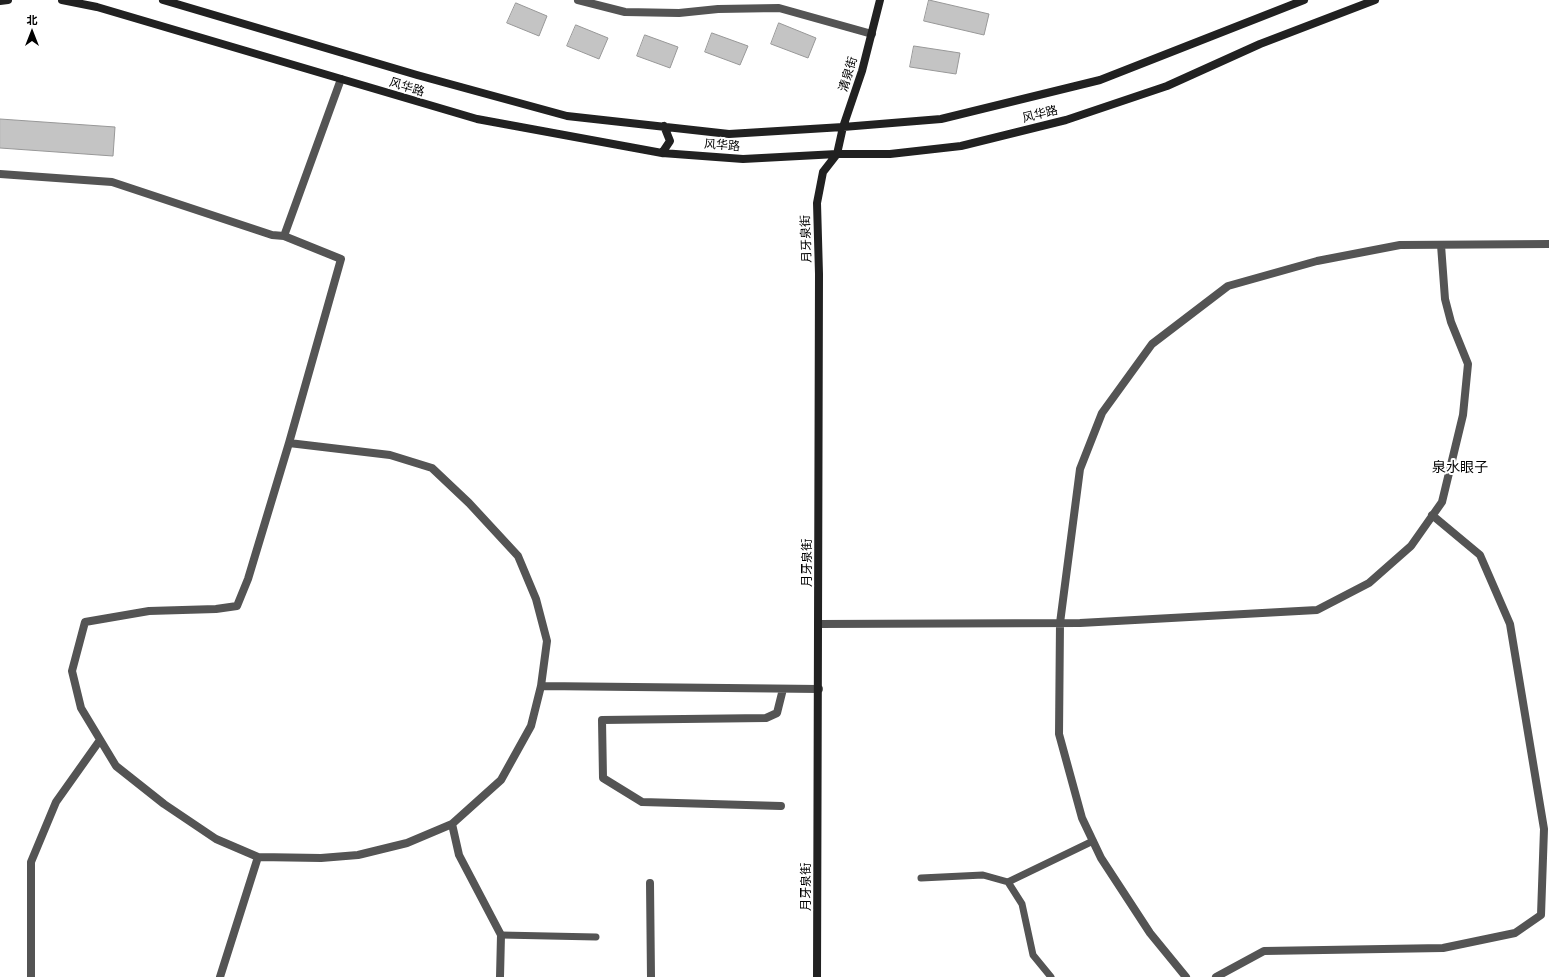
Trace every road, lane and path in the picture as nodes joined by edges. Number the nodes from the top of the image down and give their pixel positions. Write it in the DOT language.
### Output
graph roads {
  1 [pos="8,0"];
  2 [pos="62,0"];
  3 [pos="65,0"];
  4 [pos="163,0"];
  5 [pos="578,0"];
  6 [pos="880,0"];
  7 [pos="1304,0"];
  8 [pos="1375,0"];
  9 [pos="1,1"];
  10 [pos="872,34"];
  11 [pos="341,79"];
  12 [pos="664,126"];
  13 [pos="843,127"];
  14 [pos="662,153"];
  15 [pos="837,154"];
  16 [pos="0,174"];
  17 [pos="284,236"];
  18 [pos="1549,244"];
  19 [pos="1441,245"];
  20 [pos="289,443"];
  21 [pos="1432,516"];
  22 [pos="1060,623"];
  23 [pos="819,624"];
  24 [pos="541,686"];
  25 [pos="783,689"];
  26 [pos="819,689"];
  27 [pos="100,740"];
  28 [pos="781,806"];
  29 [pos="452,824"];
  30 [pos="1093,841"];
  31 [pos="258,856"];
  32 [pos="921,878"];
  33 [pos="1008,882"];
  34 [pos="650,883"];
  35 [pos="501,935"];
  36 [pos="596,937"];
  37 [pos="31,977"];
  38 [pos="220,977"];
  39 [pos="500,977"];
  40 [pos="651,977"];
  41 [pos="817,977"];
  42 [pos="1051,977"];
  43 [pos="1186,977"];
  44 [pos="1216,977"];
  1 -- 9 [label="street"];
  2 -- 3 [label="street, 风华路"];
  3 -- 11 [label="street, 风华路"];
  4 -- 12 [label="street"];
  5 -- 10 [label="street"];
  6 -- 10 [label="street, 清泉街"];
  7 -- 13 [label="street"];
  8 -- 15 [label="street, 风华路"];
  10 -- 13 [label="street, 清泉街"];
  11 -- 14 [label="street, 风华路"];
  11 -- 17 [label="street"];
  12 -- 13 [label="street"];
  12 -- 14 [label="street"];
  13 -- 15 [label="street, 清泉街"];
  14 -- 15 [label="street, 风华路"];
  15 -- 23 [label="street, 月牙泉街"];
  16 -- 17 [label="street"];
  17 -- 20 [label="street"];
  18 -- 19 [label="street"];
  19 -- 21 [label="street"];
  19 -- 22 [label="street"];
  20 -- 24 [label="street"];
  20 -- 27 [label="street"];
  21 -- 22 [label="street"];
  21 -- 44 [label="street"];
  22 -- 23 [label="street"];
  22 -- 30 [label="street"];
  23 -- 26 [label="street, 月牙泉街"];
  24 -- 25 [label="street"];
  24 -- 29 [label="street"];
  25 -- 26 [label="street"];
  25 -- 28 [label="street"];
  26 -- 41 [label="street, 月牙泉街"];
  27 -- 31 [label="street"];
  27 -- 37 [label="street"];
  29 -- 31 [label="street"];
  29 -- 35 [label="street"];
  30 -- 33 [label="lane"];
  30 -- 43 [label="street"];
  31 -- 38 [label="street"];
  32 -- 33 [label="lane"];
  33 -- 42 [label="lane"];
  34 -- 40 [label="street"];
  35 -- 36 [label="lane"];
  35 -- 39 [label="street"];
}
